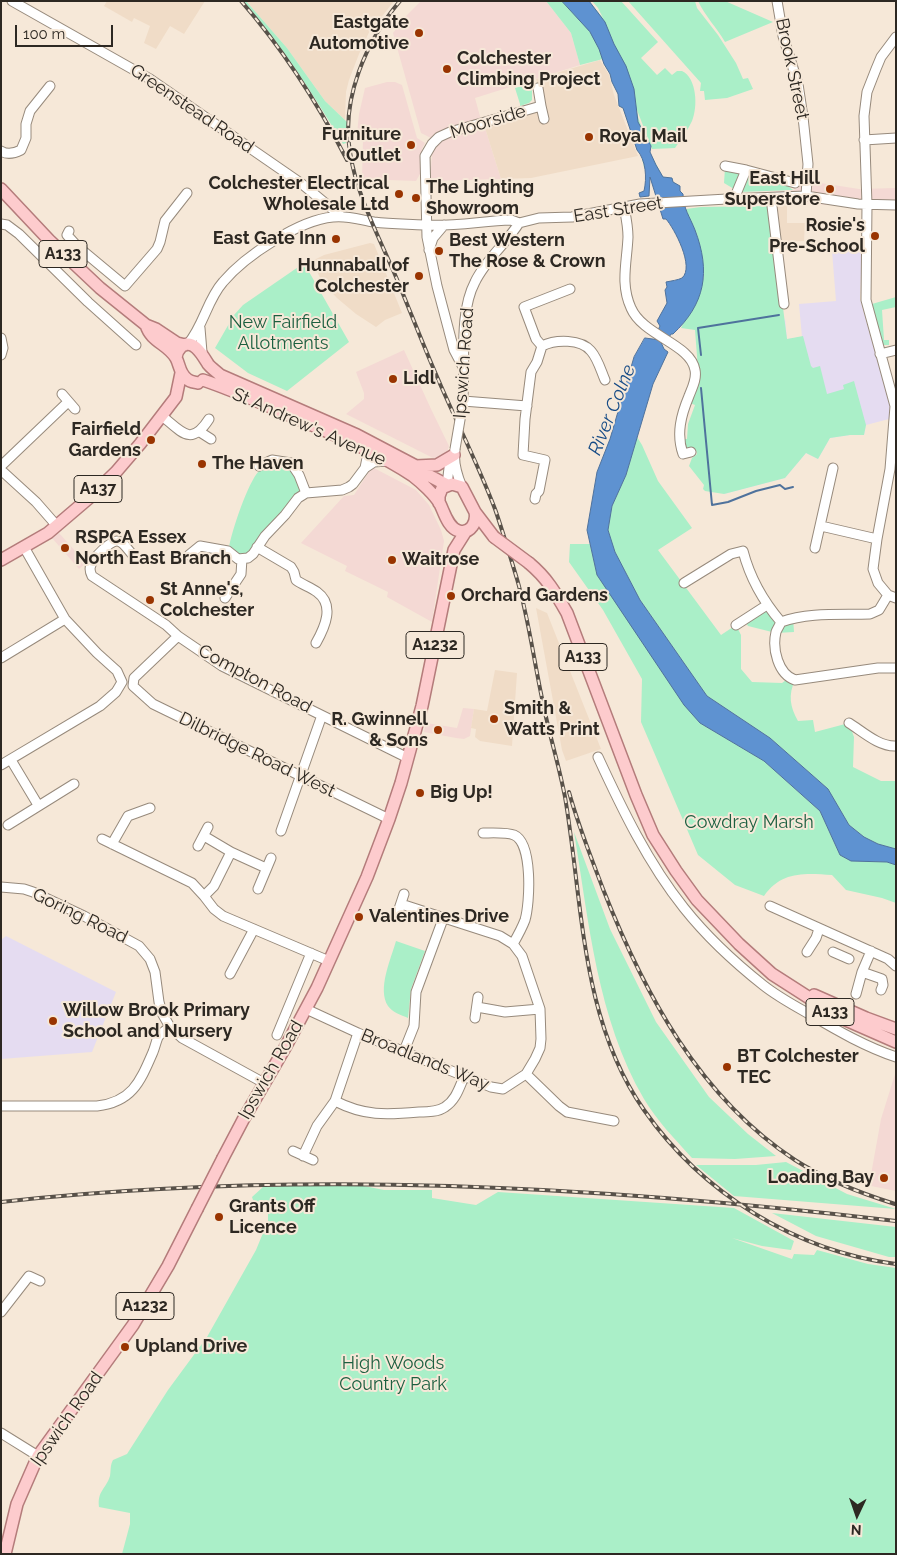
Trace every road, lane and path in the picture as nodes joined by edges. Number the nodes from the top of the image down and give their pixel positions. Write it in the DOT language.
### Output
graph roads {
  1 [pos="12,1"];
  2 [pos="777,1"];
  3 [pos="896,37"];
  4 [pos="50,86"];
  5 [pos="538,88"];
  6 [pos="541,106"];
  7 [pos="544,119"];
  8 [pos="896,138"];
  9 [pos="864,140"];
  10 [pos="1,151"];
  11 [pos="725,166"];
  12 [pos="746,170"];
  13 [pos="794,184"];
  14 [pos="1,189"];
  15 [pos="316,195"];
  16 [pos="187,196"];
  17 [pos="806,196"];
  18 [pos="734,198"];
  19 [pos="771,198"];
  20 [pos="867,205"];
  21 [pos="896,205"];
  22 [pos="624,207"];
  23 [pos="342,217"];
  24 [pos="324,218"];
  25 [pos="519,223"];
  26 [pos="1,224"];
  27 [pos="426,225"];
  28 [pos="444,225"];
  29 [pos="69,231"];
  30 [pos="49,240"];
  31 [pos="78,246"];
  32 [pos="37,250"];
  33 [pos="429,250"];
  34 [pos="67,258"];
  35 [pos="570,289"];
  36 [pos="784,304"];
  37 [pos="146,325"];
  38 [pos="200,328"];
  39 [pos="1,338"];
  40 [pos="136,344"];
  41 [pos="187,344"];
  42 [pos="542,346"];
  43 [pos="896,350"];
  44 [pos="880,354"];
  45 [pos="1,355"];
  46 [pos="205,357"];
  47 [pos="176,358"];
  48 [pos="464,370"];
  49 [pos="181,373"];
  50 [pos="605,380"];
  51 [pos="200,381"];
  52 [pos="62,394"];
  53 [pos="176,397"];
  54 [pos="463,404"];
  55 [pos="527,406"];
  56 [pos="162,416"];
  57 [pos="209,419"];
  58 [pos="200,432"];
  59 [pos="211,439"];
  60 [pos="364,449"];
  61 [pos="894,451"];
  62 [pos="691,452"];
  63 [pos="454,454"];
  64 [pos="387,461"];
  65 [pos="1,466"];
  66 [pos="258,466"];
  67 [pos="416,466"];
  68 [pos="365,468"];
  69 [pos="1,470"];
  70 [pos="829,474"];
  71 [pos="447,485"];
  72 [pos="462,486"];
  73 [pos="306,493"];
  74 [pos="535,499"];
  75 [pos="440,504"];
  76 [pos="475,512"];
  77 [pos="450,524"];
  78 [pos="57,526"];
  79 [pos="821,526"];
  80 [pos="468,530"];
  81 [pos="493,536"];
  82 [pos="205,537"];
  83 [pos="877,540"];
  84 [pos="24,547"];
  85 [pos="204,547"];
  86 [pos="257,547"];
  87 [pos="815,548"];
  88 [pos="454,550"];
  89 [pos="132,554"];
  90 [pos="189,555"];
  91 [pos="242,559"];
  92 [pos="1,560"];
  93 [pos="684,583"];
  94 [pos="892,597"];
  95 [pos="225,598"];
  96 [pos="767,605"];
  97 [pos="65,618"];
  98 [pos="781,622"];
  99 [pos="736,625"];
  100 [pos="322,633"];
  101 [pos="178,636"];
  102 [pos="331,636"];
  103 [pos="316,643"];
  104 [pos="1,658"];
  105 [pos="896,668"];
  106 [pos="321,718"];
  107 [pos="849,723"];
  108 [pos="896,746"];
  109 [pos="598,757"];
  110 [pos="408,758"];
  111 [pos="11,760"];
  112 [pos="1,765"];
  113 [pos="301,776"];
  114 [pos="74,784"];
  115 [pos="133,803"];
  116 [pos="38,805"];
  117 [pos="150,808"];
  118 [pos="136,813"];
  119 [pos="389,819"];
  120 [pos="8,824"];
  121 [pos="208,827"];
  122 [pos="281,831"];
  123 [pos="483,833"];
  124 [pos="497,834"];
  125 [pos="653,835"];
  126 [pos="204,836"];
  127 [pos="102,839"];
  128 [pos="641,843"];
  129 [pos="112,844"];
  130 [pos="496,844"];
  131 [pos="198,846"];
  132 [pos="231,852"];
  133 [pos="271,858"];
  134 [pos="266,868"];
  135 [pos="1,887"];
  136 [pos="258,889"];
  137 [pos="404,894"];
  138 [pos="204,896"];
  139 [pos="401,904"];
  140 [pos="770,906"];
  141 [pos="397,915"];
  142 [pos="443,919"];
  143 [pos="254,928"];
  144 [pos="819,929"];
  145 [pos="846,940"];
  146 [pos="513,944"];
  147 [pos="871,951"];
  148 [pos="807,952"];
  149 [pos="311,953"];
  150 [pos="841,955"];
  151 [pos="329,961"];
  152 [pos="896,966"];
  153 [pos="862,972"];
  154 [pos="230,974"];
  155 [pos="772,974"];
  156 [pos="763,986"];
  157 [pos="881,990"];
  158 [pos="856,994"];
  159 [pos="803,995"];
  160 [pos="478,997"];
  161 [pos="477,1007"];
  162 [pos="798,1007"];
  163 [pos="306,1009"];
  164 [pos="540,1009"];
  165 [pos="475,1018"];
  166 [pos="271,1021"];
  167 [pos="281,1025"];
  168 [pos="170,1027"];
  169 [pos="896,1029"];
  170 [pos="358,1033"];
  171 [pos="276,1035"];
  172 [pos="896,1042"];
  173 [pos="404,1051"];
  174 [pos="896,1057"];
  175 [pos="526,1074"];
  176 [pos="464,1077"];
  177 [pos="264,1083"];
  178 [pos="335,1101"];
  179 [pos="1,1106"];
  180 [pos="598,1107"];
  181 [pos="597,1118"];
  182 [pos="614,1121"];
  183 [pos="293,1151"];
  184 [pos="303,1156"];
  185 [pos="313,1160"];
  186 [pos="40,1281"];
  187 [pos="1,1312"];
  188 [pos="1,1433"];
  189 [pos="38,1456"];
  190 [pos="5,1554"];
  1 -- 15 [label="street, Greenstead Road"];
  2 -- 17 [label="street, Brook Street"];
  3 -- 9 [label="street"];
  4 -- 10 [label="street"];
  5 -- 6 [label="street, Moorside"];
  6 -- 7 [label="street, Moorside"];
  6 -- 27 [label="street, Moorside"];
  8 -- 9 [label="street"];
  9 -- 20 [label="street"];
  11 -- 12 [label="street"];
  12 -- 13 [label="street"];
  12 -- 18 [label="street"];
  14 -- 30 [label="main road, A133"];
  15 -- 23 [label="street, Greenstead Road"];
  15 -- 24 [label="street"];
  16 -- 31 [label="street"];
  17 -- 19 [label="street, East Street"];
  17 -- 20 [label="street, East Street"];
  18 -- 19 [label="street, East Street"];
  18 -- 22 [label="street, East Street"];
  19 -- 36 [label="street"];
  20 -- 21 [label="street, East Street"];
  20 -- 44 [label="street"];
  22 -- 25 [label="street, East Street"];
  22 -- 62 [label="street"];
  23 -- 24 [label="street, East Street"];
  23 -- 27 [label="street, East Street"];
  24 -- 38 [label="street, East Street"];
  25 -- 28 [label="street, East Street"];
  25 -- 48 [label="street, Ipswich Road"];
  26 -- 32 [label="street"];
  27 -- 28 [label="street, East Street"];
  27 -- 33 [label="street, Moorside"];
  28 -- 33 [label="street"];
  29 -- 31 [label="street"];
  30 -- 32 [label="street"];
  30 -- 34 [label="main road, A133"];
  31 -- 34 [label="street"];
  32 -- 40 [label="street"];
  33 -- 48 [label="street, Moorside"];
  34 -- 37 [label="main road, A133"];
  35 -- 42 [label="street"];
  37 -- 41 [label="main road, A133"];
  37 -- 47 [label="main road, A133"];
  38 -- 41 [label="street"];
  38 -- 46 [label="street"];
  39 -- 45 [label="street"];
  41 -- 46 [label="main road"];
  41 -- 47 [label="main road"];
  42 -- 50 [label="street"];
  42 -- 55 [label="street"];
  43 -- 44 [label="street"];
  44 -- 61 [label="street"];
  46 -- 51 [label="main road"];
  46 -- 67 [label="main road, St Andrew's Avenue"];
  47 -- 49 [label="main road, A133"];
  48 -- 54 [label="street, Ipswich Road"];
  49 -- 51 [label="main road"];
  49 -- 53 [label="main road, A137"];
  51 -- 53 [label="main road, A137"];
  51 -- 60 [label="main road, St Andrew's Avenue"];
  52 -- 65 [label="street"];
  53 -- 56 [label="main road, A137"];
  54 -- 55 [label="street"];
  54 -- 63 [label="street, Ipswich Road, bridge"];
  55 -- 74 [label="street"];
  56 -- 58 [label="street"];
  56 -- 78 [label="main road, A137"];
  57 -- 58 [label="street"];
  58 -- 59 [label="street"];
  60 -- 64 [label="main road, St Andrew's Avenue"];
  60 -- 68 [label="street"];
  61 -- 83 [label="street"];
  63 -- 67 [label="main road"];
  63 -- 71 [label="street, Ipswich Road"];
  63 -- 72 [label="street, Ipswich Road"];
  64 -- 68 [label="street"];
  64 -- 75 [label="main road, St Andrew's Avenue"];
  66 -- 73 [label="street"];
  67 -- 71 [label="main road, St Andrew's Avenue"];
  68 -- 73 [label="street"];
  69 -- 78 [label="street"];
  70 -- 79 [label="street"];
  71 -- 72 [label="main road"];
  71 -- 75 [label="main road"];
  72 -- 76 [label="main road, A133"];
  73 -- 86 [label="street"];
  75 -- 77 [label="main road, St Andrew's Avenue"];
  76 -- 80 [label="main road"];
  76 -- 81 [label="main road, A133"];
  77 -- 80 [label="main road, A133"];
  77 -- 88 [label="main road, Ipswich Road / A1232"];
  78 -- 84 [label="main road, A137"];
  79 -- 83 [label="street"];
  79 -- 87 [label="street"];
  80 -- 81 [label="main road, A133"];
  80 -- 88 [label="main road, Ipswich Road / A1232"];
  81 -- 125 [label="main road, A133, bridge"];
  82 -- 85 [label="street"];
  83 -- 94 [label="street"];
  84 -- 92 [label="main road, A137"];
  84 -- 97 [label="street"];
  85 -- 90 [label="street"];
  85 -- 91 [label="street"];
  86 -- 91 [label="street"];
  86 -- 100 [label="street"];
  88 -- 110 [label="main road, Ipswich Road / A1232"];
  89 -- 101 [label="street, Compton Road"];
  91 -- 95 [label="street"];
  93 -- 96 [label="street"];
  94 -- 98 [label="street"];
  96 -- 98 [label="street"];
  96 -- 99 [label="street"];
  97 -- 104 [label="street"];
  97 -- 111 [label="street"];
  98 -- 105 [label="street"];
  100 -- 102 [label="street"];
  100 -- 103 [label="street"];
  101 -- 110 [label="street, Compton Road"];
  101 -- 113 [label="street, Dilbridge Road West"];
  106 -- 113 [label="street"];
  107 -- 108 [label="street"];
  109 -- 128 [label="street"];
  110 -- 119 [label="main road, Ipswich Road / A1232"];
  111 -- 112 [label="street"];
  111 -- 116 [label="street"];
  113 -- 119 [label="street, Dilbridge Road West"];
  113 -- 122 [label="street"];
  114 -- 116 [label="street"];
  115 -- 118 [label="street"];
  116 -- 120 [label="street"];
  117 -- 118 [label="street"];
  118 -- 129 [label="street"];
  119 -- 151 [label="main road, Ipswich Road / A1232"];
  121 -- 126 [label="street"];
  123 -- 124 [label="street"];
  124 -- 130 [label="street"];
  124 -- 146 [label="street"];
  125 -- 128 [label="street"];
  125 -- 155 [label="main road, A133"];
  126 -- 131 [label="street"];
  126 -- 132 [label="street"];
  127 -- 129 [label="street"];
  128 -- 156 [label="street"];
  129 -- 138 [label="street"];
  132 -- 134 [label="street"];
  132 -- 138 [label="street"];
  133 -- 134 [label="street"];
  134 -- 136 [label="street"];
  135 -- 168 [label="street, Goring Road"];
  137 -- 139 [label="street"];
  138 -- 143 [label="street"];
  139 -- 141 [label="street"];
  139 -- 142 [label="street"];
  140 -- 144 [label="street"];
  142 -- 146 [label="street"];
  142 -- 173 [label="street"];
  143 -- 149 [label="street"];
  143 -- 154 [label="street"];
  144 -- 145 [label="street"];
  144 -- 148 [label="street"];
  145 -- 147 [label="street"];
  145 -- 150 [label="street"];
  146 -- 164 [label="street, Broadlands Way"];
  147 -- 152 [label="street"];
  147 -- 153 [label="street"];
  149 -- 151 [label="street"];
  149 -- 167 [label="street, Ipswich Road"];
  151 -- 163 [label="main road, Ipswich Road / A1232"];
  153 -- 157 [label="street"];
  153 -- 158 [label="street"];
  155 -- 156 [label="street"];
  155 -- 159 [label="main road, A133"];
  155 -- 169 [label="main road, A133"];
  156 -- 162 [label="street"];
  159 -- 162 [label="street"];
  159 -- 172 [label="main road, A133"];
  160 -- 161 [label="street"];
  161 -- 164 [label="street"];
  161 -- 165 [label="street"];
  162 -- 174 [label="street"];
  163 -- 170 [label="street, Broadlands Way"];
  163 -- 177 [label="main road, Ipswich Road / A1232"];
  164 -- 175 [label="street, Broadlands Way"];
  166 -- 167 [label="street, Ipswich Road"];
  167 -- 171 [label="street, Ipswich Road"];
  168 -- 177 [label="street, Goring Road"];
  168 -- 179 [label="street"];
  170 -- 173 [label="street, Broadlands Way"];
  170 -- 178 [label="street"];
  173 -- 176 [label="street, Broadlands Way"];
  175 -- 176 [label="street, Broadlands Way"];
  175 -- 181 [label="street"];
  176 -- 178 [label="street"];
  177 -- 189 [label="main road, Ipswich Road / A1232, bridge"];
  178 -- 184 [label="street"];
  180 -- 181 [label="street"];
  181 -- 182 [label="street"];
  183 -- 184 [label="street"];
  184 -- 185 [label="street"];
  186 -- 187 [label="street"];
  188 -- 189 [label="street"];
  189 -- 190 [label="main road, Ipswich Road / A1232"];
}
